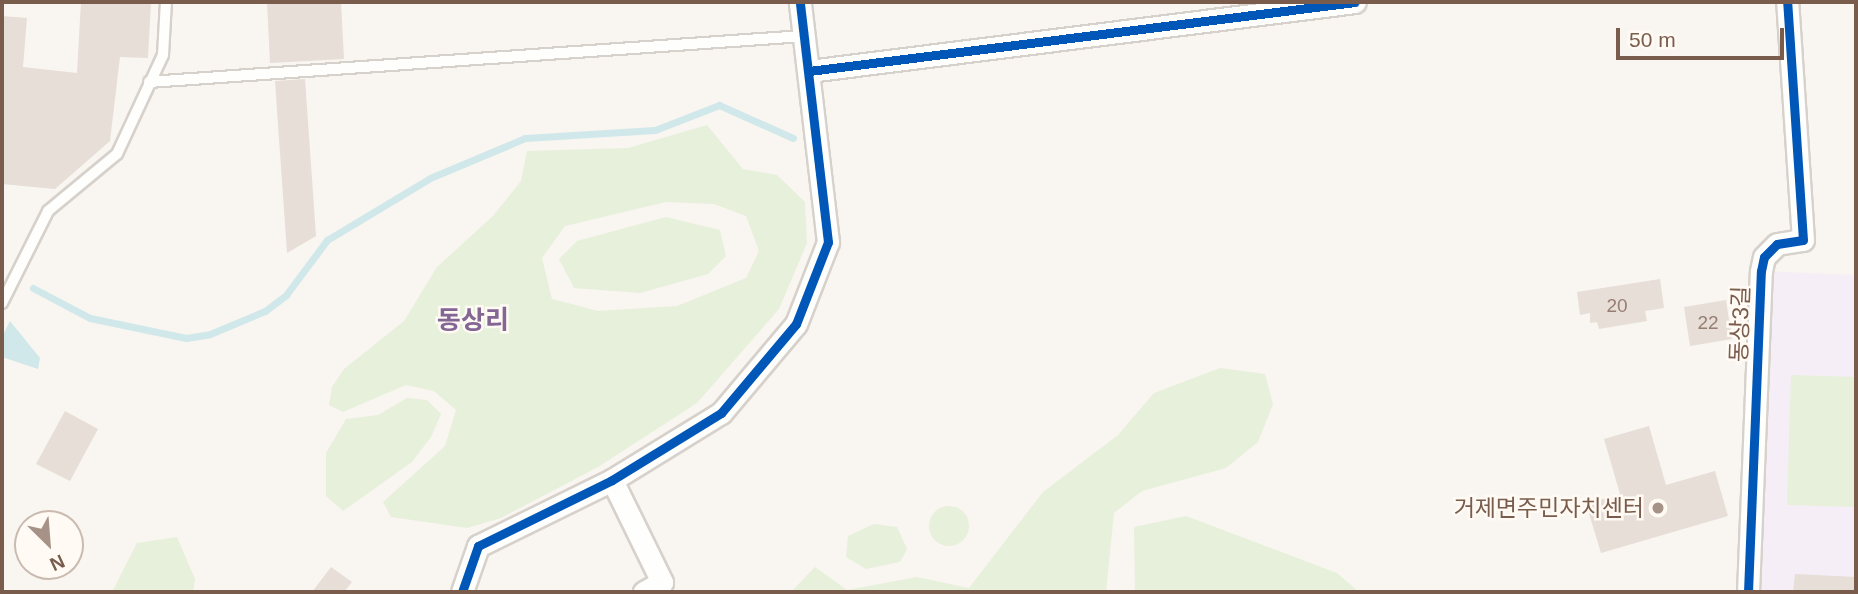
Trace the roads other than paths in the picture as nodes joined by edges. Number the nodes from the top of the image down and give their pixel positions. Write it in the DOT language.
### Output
graph roads {
  1 [pos="166,2"];
  2 [pos="800,2"];
  3 [pos="1355,2"];
  4 [pos="1787,2"];
  5 [pos="804,36"];
  6 [pos="809,71"];
  7 [pos="149,82"];
  8 [pos="2,303"];
  9 [pos="612,480"];
  10 [pos="462,592"];
  11 [pos="644,592"];
  12 [pos="1748,592"];
  1 -- 7 [label="lane"];
  2 -- 5 [label="street"];
  3 -- 6 [label="street"];
  4 -- 12 [label="street, 동상3길"];
  5 -- 6 [label="street"];
  5 -- 7 [label="lane"];
  6 -- 9 [label="street"];
  7 -- 8 [label="lane"];
  9 -- 10 [label="street"];
  9 -- 11 [label="street"];
}
